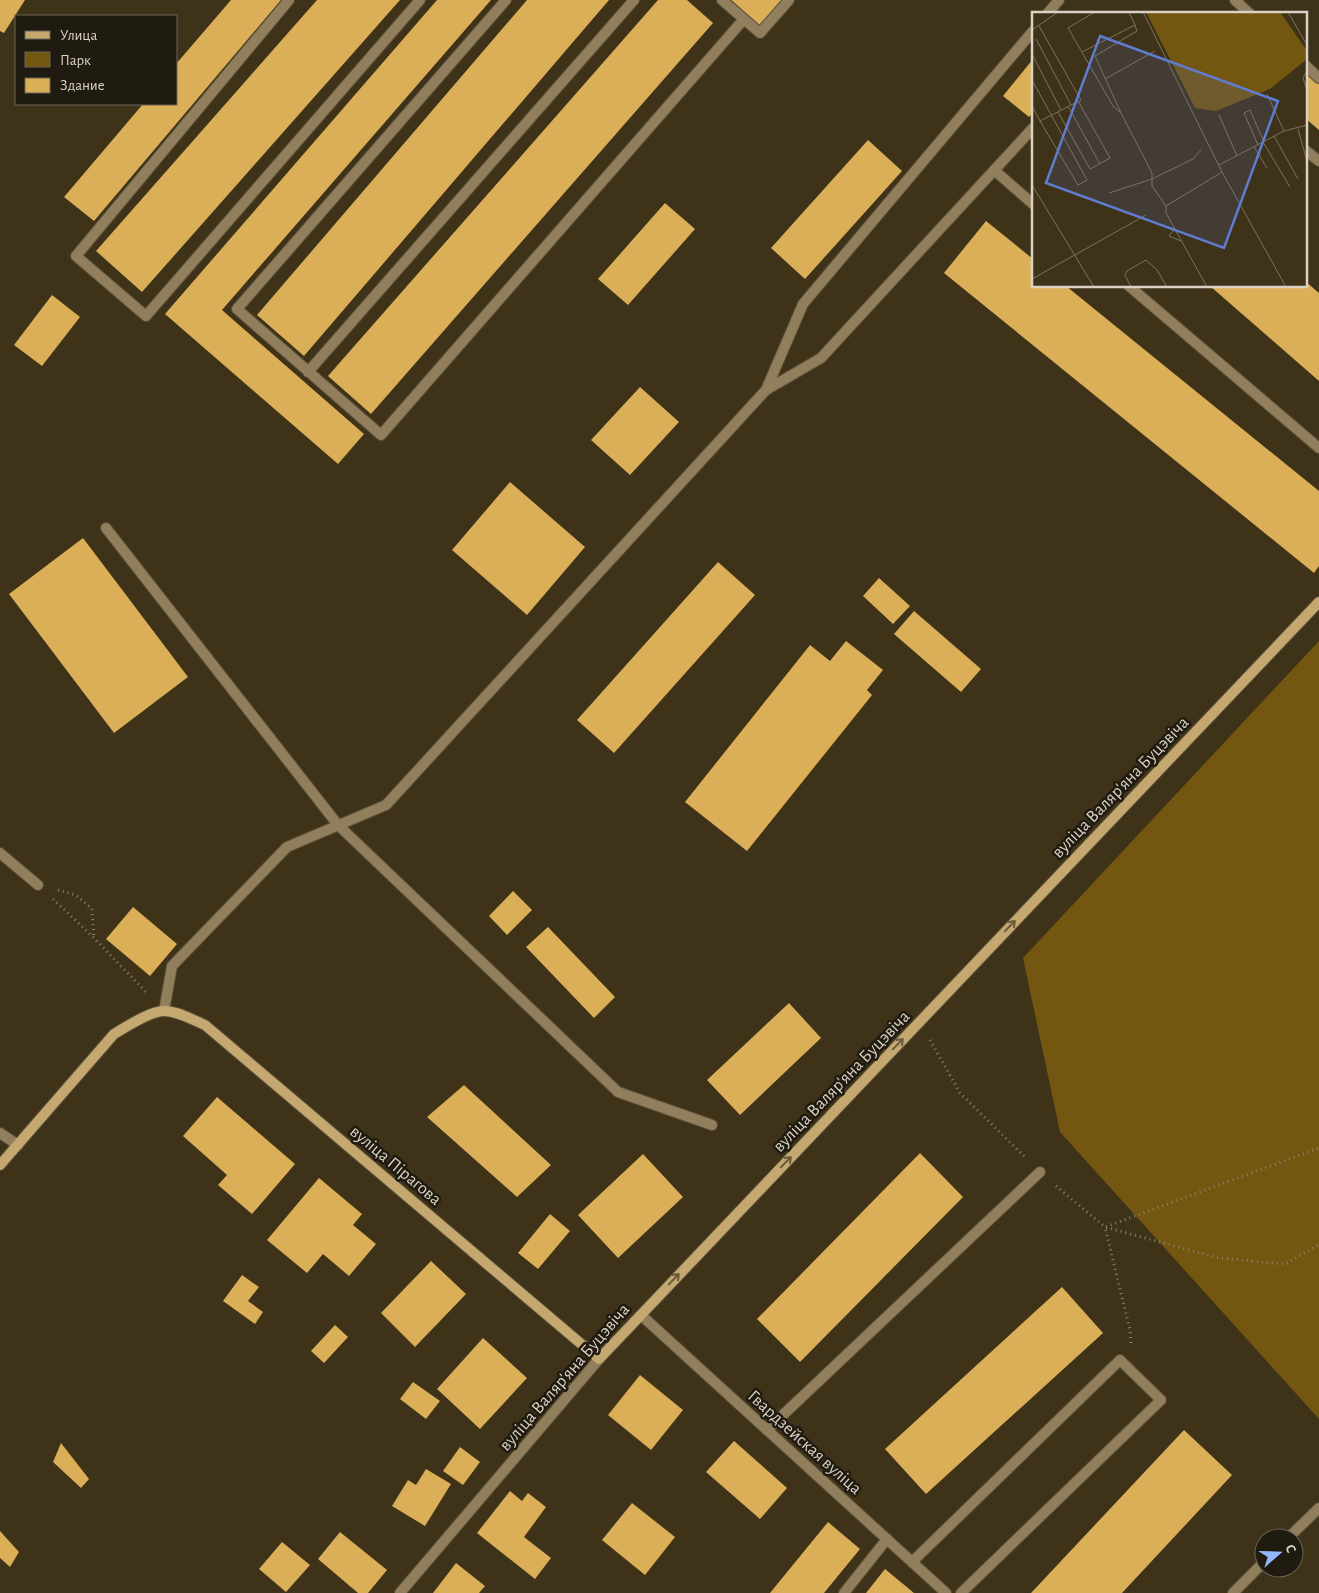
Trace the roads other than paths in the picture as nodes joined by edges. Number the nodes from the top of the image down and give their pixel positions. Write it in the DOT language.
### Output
graph roads {
  1 [pos="289,0"];
  2 [pos="420,0"];
  3 [pos="506,0"];
  4 [pos="634,0"];
  5 [pos="722,0"];
  6 [pos="789,0"];
  7 [pos="1059,0"];
  8 [pos="1235,0"];
  9 [pos="1049,12"];
  10 [pos="1248,12"];
  11 [pos="744,19"];
  12 [pos="1032,32"];
  13 [pos="1306,66"];
  14 [pos="1319,78"];
  15 [pos="1032,129"];
  16 [pos="1306,151"];
  17 [pos="1319,161"];
  18 [pos="994,170"];
  19 [pos="1032,203"];
  20 [pos="1131,288"];
  21 [pos="308,372"];
  22 [pos="766,390"];
  23 [pos="1319,448"];
  24 [pos="106,528"];
  25 [pos="1319,602"];
  26 [pos="338,825"];
  27 [pos="0,853"];
  28 [pos="38,885"];
  29 [pos="164,1011"];
  30 [pos="712,1125"];
  31 [pos="0,1133"];
  32 [pos="18,1145"];
  33 [pos="0,1165"];
  34 [pos="1040,1172"];
  35 [pos="641,1315"];
  36 [pos="599,1359"];
  37 [pos="768,1430"];
  38 [pos="1319,1508"];
  39 [pos="1298,1528"];
  40 [pos="887,1539"];
  41 [pos="912,1562"];
  42 [pos="1254,1572"];
  43 [pos="400,1593"];
  44 [pos="844,1593"];
  45 [pos="945,1593"];
  46 [pos="961,1593"];
  47 [pos="1233,1593"];
  1 -- 2 [label="street"];
  3 -- 21 [label="street"];
  4 -- 21 [label="street"];
  5 -- 11 [label="street"];
  6 -- 11 [label="street"];
  7 -- 9 [label="street"];
  8 -- 10 [label="street"];
  11 -- 21 [label="street"];
  12 -- 22 [label="street"];
  13 -- 14 [label="street"];
  15 -- 18 [label="street"];
  16 -- 17 [label="street"];
  18 -- 19 [label="street"];
  18 -- 22 [label="street"];
  20 -- 23 [label="street"];
  22 -- 26 [label="street"];
  24 -- 26 [label="street"];
  35 -- 25 [label="street, вуліца Валяр'яна Буцэвіча, one-way"];
  26 -- 29 [label="street"];
  26 -- 30 [label="street"];
  27 -- 28 [label="street"];
  29 -- 32 [label="street"];
  29 -- 36 [label="street, вуліца Пірагова"];
  31 -- 32 [label="street"];
  32 -- 33 [label="street"];
  34 -- 37 [label="street"];
  35 -- 36 [label="street, вуліца Валяр'яна Буцэвіча"];
  35 -- 37 [label="street, Гвардзейская вуліца"];
  36 -- 43 [label="street, вуліца Валяр'яна Буцэвіча"];
  37 -- 40 [label="street, Гвардзейская вуліца"];
  38 -- 39 [label="street"];
  40 -- 41 [label="street, Гвардзейская вуліца"];
  40 -- 44 [label="street"];
  41 -- 45 [label="street, Гвардзейская вуліца"];
  41 -- 46 [label="street"];
  42 -- 47 [label="street"];
}
